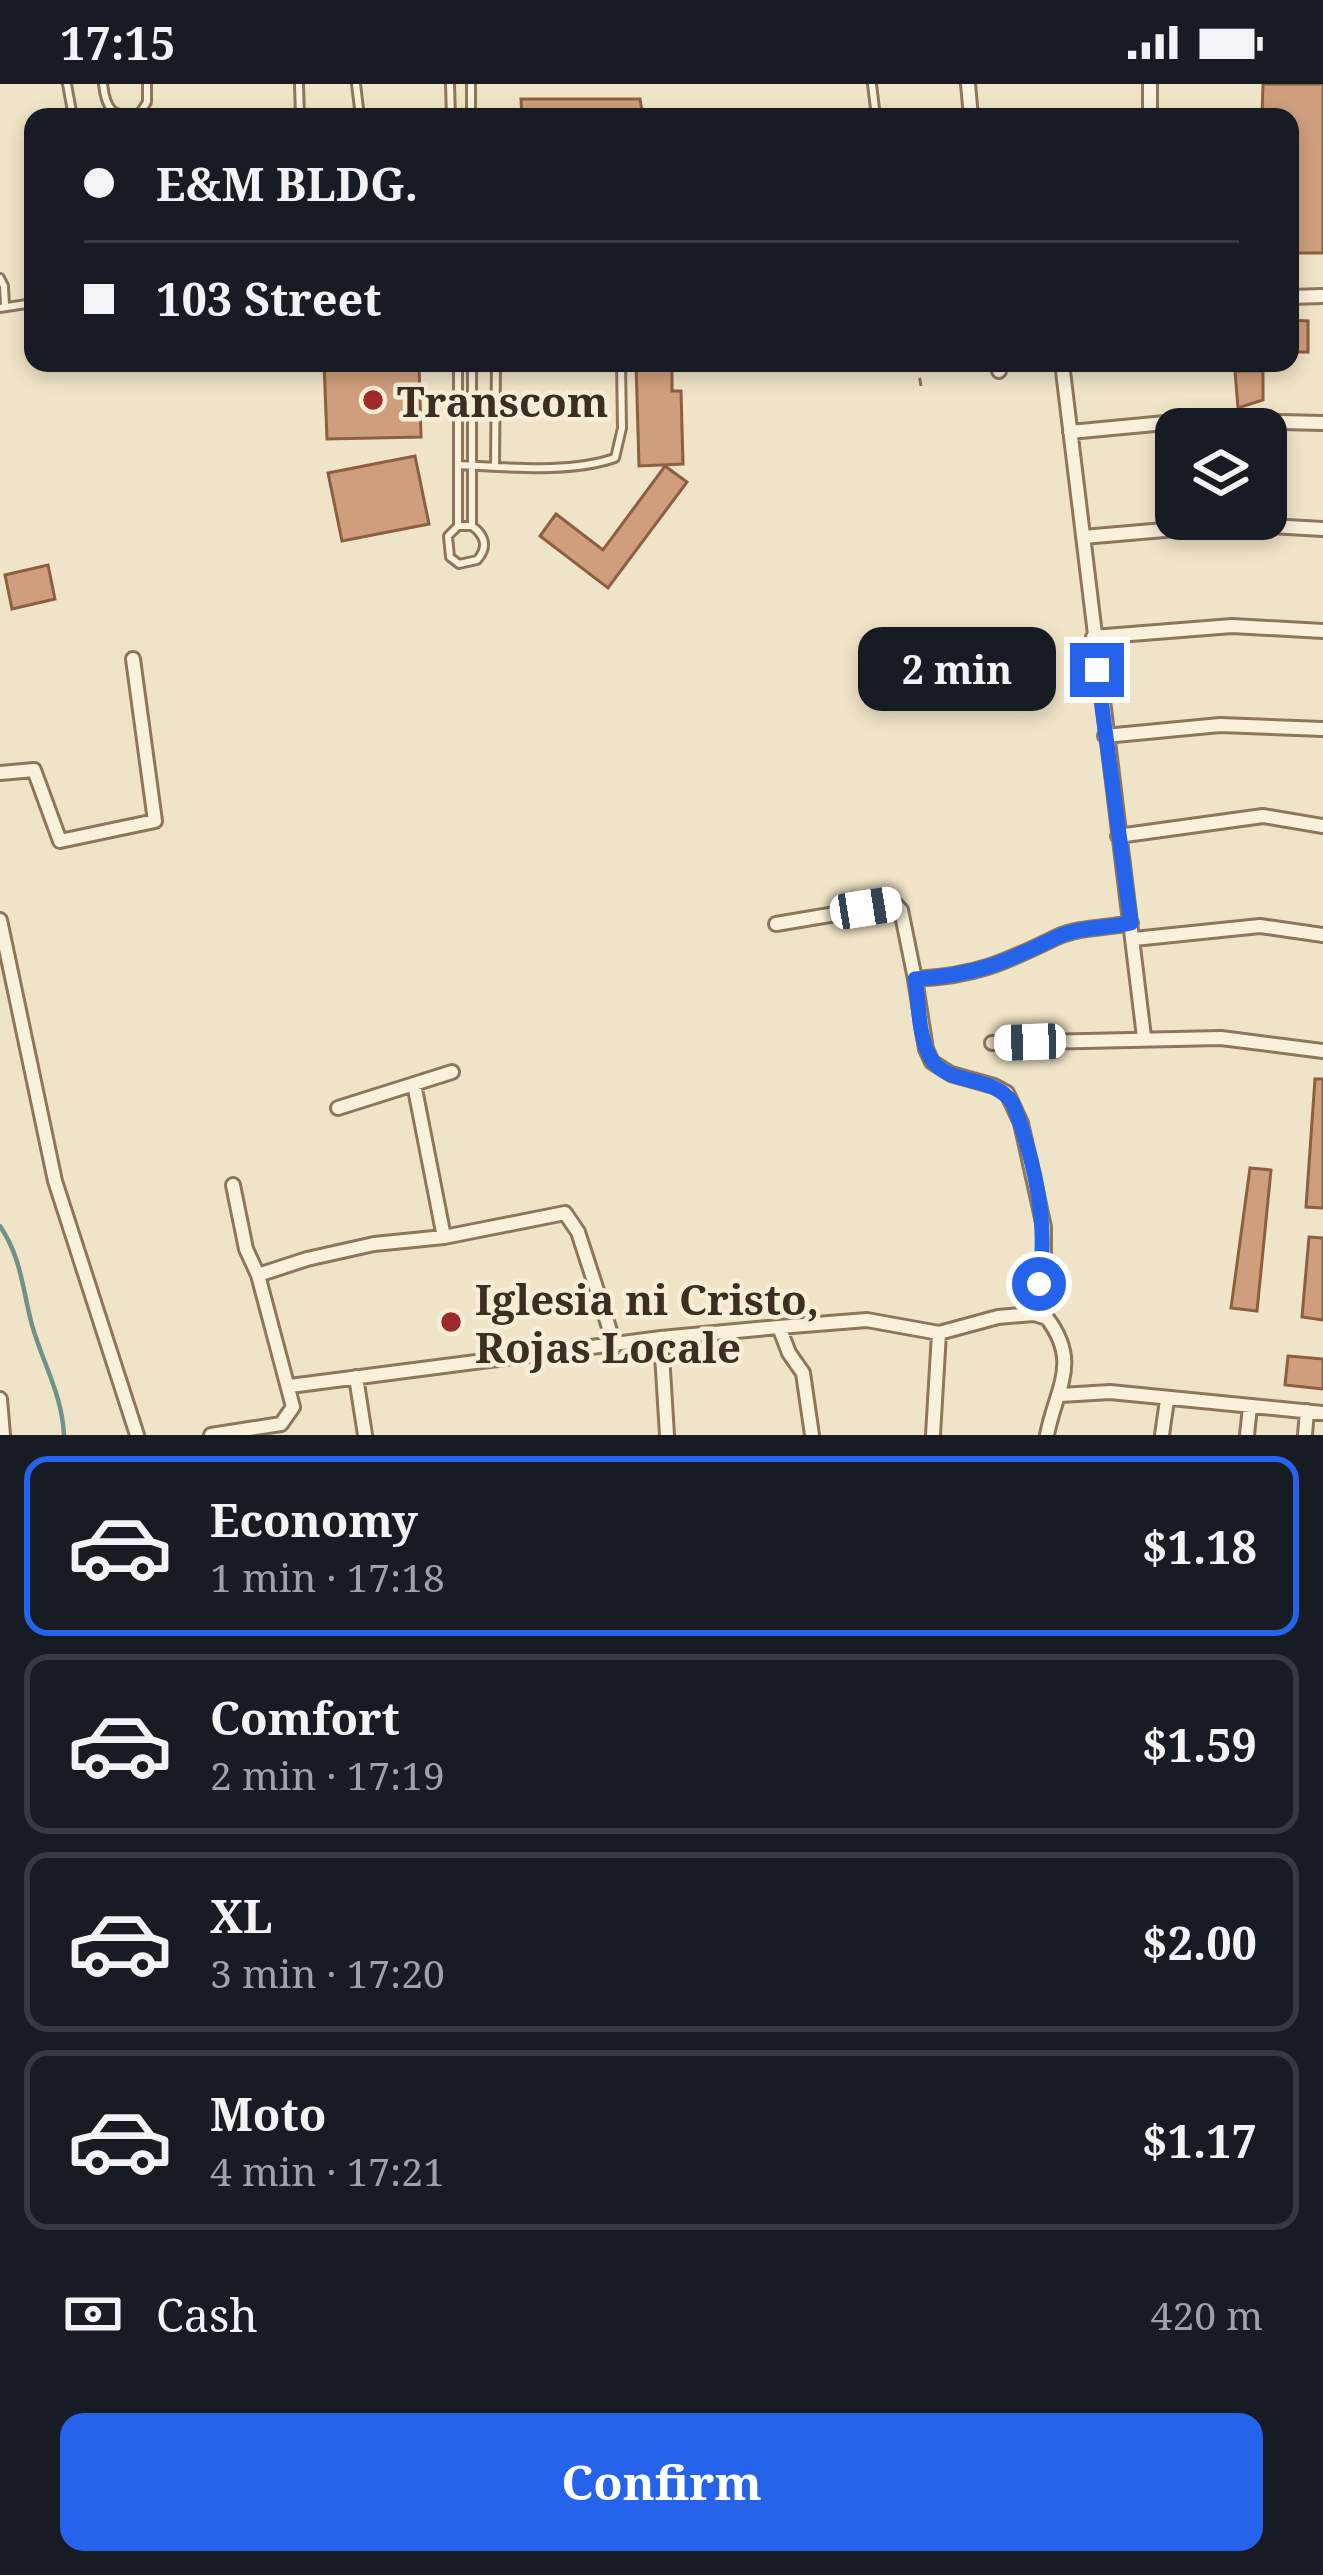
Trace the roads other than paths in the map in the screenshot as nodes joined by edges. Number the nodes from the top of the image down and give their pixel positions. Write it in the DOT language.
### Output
graph roads {
  1 [pos="0,278"];
  2 [pos="2,307"];
  3 [pos="458,372"];
  4 [pos="472,372"];
  5 [pos="496,372"];
  6 [pos="621,372"];
  7 [pos="1062,372"];
  8 [pos="1323,423"];
  9 [pos="1070,432"];
  10 [pos="458,465"];
  11 [pos="472,466"];
  12 [pos="495,466"];
  13 [pos="458,526"];
  14 [pos="472,526"];
  15 [pos="1323,529"];
  16 [pos="1083,537"];
  17 [pos="1323,631"];
  18 [pos="1094,638"];
  19 [pos="133,659"];
  20 [pos="1323,729"];
  21 [pos="1105,736"];
  22 [pos="0,773"];
  23 [pos="1323,826"];
  24 [pos="1118,836"];
  25 [pos="0,920"];
  26 [pos="1131,923"];
  27 [pos="776,924"];
  28 [pos="1323,935"];
  29 [pos="1134,939"];
  30 [pos="915,979"];
  31 [pos="1144,1037"];
  32 [pos="992,1043"];
  33 [pos="1323,1051"];
  34 [pos="452,1072"];
  35 [pos="414,1084"];
  36 [pos="338,1108"];
  37 [pos="233,1185"];
  38 [pos="444,1238"];
  39 [pos="257,1275"];
  40 [pos="1034,1314"];
  41 [pos="779,1327"];
  42 [pos="939,1333"];
  43 [pos="661,1338"];
  44 [pos="615,1346"];
  45 [pos="356,1377"];
  46 [pos="290,1386"];
  47 [pos="1061,1395"];
  48 [pos="0,1400"];
  49 [pos="1167,1400"];
  50 [pos="1250,1407"];
  51 [pos="1307,1411"];
  52 [pos="1323,1413"];
  53 [pos="266,1431"];
  54 [pos="3,1435"];
  55 [pos="137,1435"];
  56 [pos="211,1435"];
  57 [pos="365,1435"];
  58 [pos="668,1435"];
  59 [pos="812,1435"];
  60 [pos="932,1435"];
  61 [pos="1047,1435"];
  62 [pos="1162,1435"];
  63 [pos="1247,1435"];
  64 [pos="1305,1435"];
  1 -- 2 [label="lane"];
  3 -- 10 [label="lane"];
  4 -- 11 [label="lane"];
  5 -- 12 [label="lane"];
  6 -- 12 [label="lane"];
  7 -- 9 [label="street"];
  8 -- 9 [label="street"];
  9 -- 16 [label="street"];
  10 -- 11 [label="lane"];
  10 -- 13 [label="lane"];
  11 -- 12 [label="lane"];
  11 -- 14 [label="lane"];
  13 -- 14 [label="lane"];
  13 -- 14 [label="lane"];
  15 -- 16 [label="street"];
  16 -- 18 [label="street"];
  17 -- 18 [label="street"];
  18 -- 21 [label="street"];
  19 -- 22 [label="street"];
  20 -- 21 [label="street"];
  21 -- 24 [label="street"];
  23 -- 24 [label="street"];
  24 -- 26 [label="street"];
  25 -- 55 [label="street"];
  26 -- 29 [label="street"];
  26 -- 30 [label="street"];
  27 -- 30 [label="street"];
  28 -- 29 [label="street"];
  29 -- 31 [label="street"];
  30 -- 40 [label="street"];
  31 -- 32 [label="street"];
  31 -- 33 [label="street"];
  34 -- 35 [label="street"];
  35 -- 36 [label="street"];
  35 -- 38 [label="street"];
  37 -- 39 [label="street"];
  38 -- 39 [label="street"];
  38 -- 44 [label="street"];
  39 -- 46 [label="street"];
  40 -- 42 [label="street"];
  40 -- 47 [label="street"];
  41 -- 42 [label="street"];
  41 -- 43 [label="street"];
  41 -- 59 [label="street"];
  42 -- 60 [label="street"];
  43 -- 44 [label="street"];
  43 -- 58 [label="street"];
  44 -- 45 [label="street"];
  45 -- 46 [label="street"];
  45 -- 57 [label="street"];
  46 -- 53 [label="street"];
  47 -- 49 [label="street"];
  47 -- 61 [label="street"];
  48 -- 54 [label="street"];
  49 -- 50 [label="street"];
  49 -- 62 [label="street"];
  50 -- 51 [label="street"];
  50 -- 63 [label="street"];
  51 -- 52 [label="street"];
  51 -- 64 [label="street"];
  53 -- 56 [label="street"];
}
